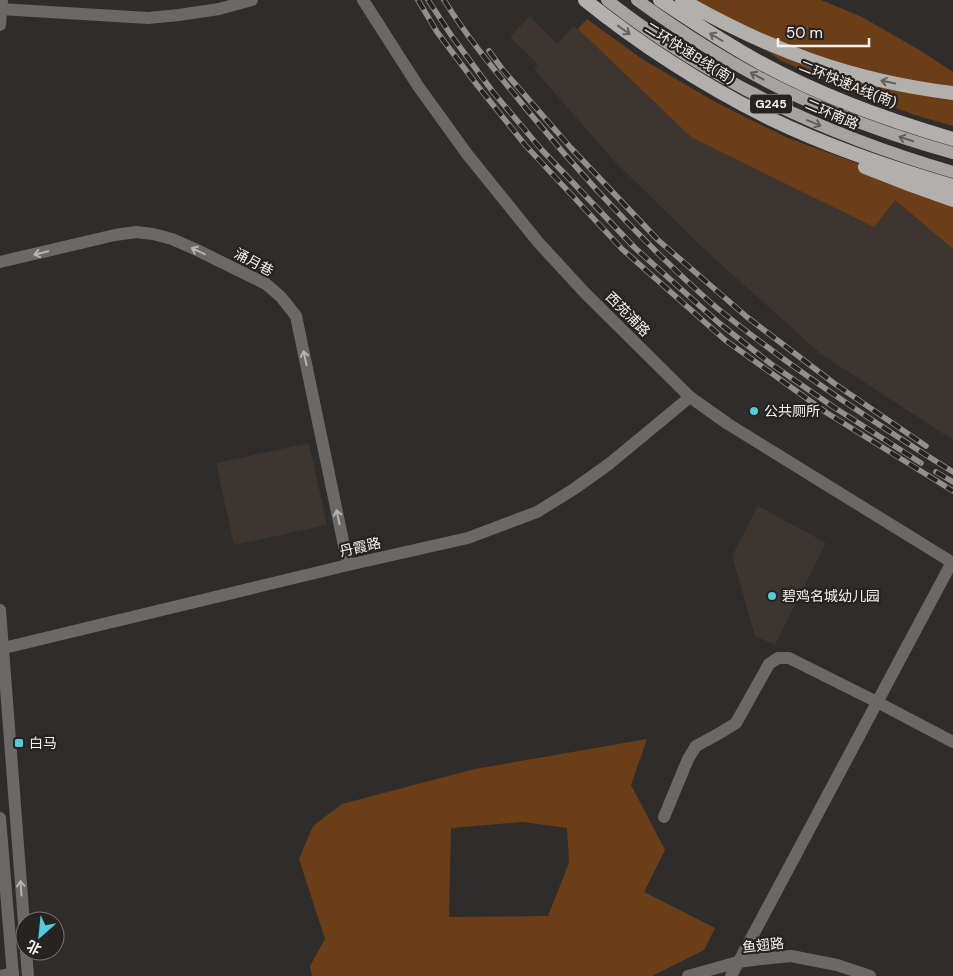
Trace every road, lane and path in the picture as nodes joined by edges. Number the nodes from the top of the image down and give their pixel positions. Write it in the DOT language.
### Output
graph roads {
  1 [pos="252,0"];
  2 [pos="363,0"];
  3 [pos="585,0"];
  4 [pos="607,0"];
  5 [pos="637,0"];
  6 [pos="660,0"];
  7 [pos="682,0"];
  8 [pos="1,6"];
  9 [pos="0,25"];
  10 [pos="953,93"];
  11 [pos="771,119"];
  12 [pos="953,139"];
  13 [pos="953,153"];
  14 [pos="953,172"];
  15 [pos="953,186"];
  16 [pos="953,200"];
  17 [pos="0,262"];
  18 [pos="690,397"];
  19 [pos="952,563"];
  20 [pos="348,565"];
  21 [pos="0,610"];
  22 [pos="1,648"];
  23 [pos="877,702"];
  24 [pos="953,742"];
  25 [pos="664,817"];
  26 [pos="0,818"];
  27 [pos="23,911"];
  28 [pos="27,961"];
  29 [pos="738,962"];
  30 [pos="9,975"];
  31 [pos="28,976"];
  32 [pos="688,976"];
  33 [pos="731,976"];
  34 [pos="870,976"];
  1 -- 8 [label="street"];
  2 -- 18 [label="street, 西苑浦路"];
  3 -- 11 [label="highway, 二环快速B线(南), one-way"];
  4 -- 14 [label="main road, 二环南路 / G245, one-way"];
  13 -- 5 [label="main road, 二环南路 / G245, one-way"];
  12 -- 6 [label="highway, 二环快速A线(南), one-way"];
  10 -- 7 [label="highway, one-way"];
  8 -- 9 [label="street"];
  11 -- 15 [label="highway, 二环快速B线(南)"];
  11 -- 16 [label="highway"];
  20 -- 17 [label="street, 涌月巷, one-way"];
  18 -- 19 [label="street, 西苑浦路"];
  18 -- 20 [label="street, 丹霞路"];
  19 -- 23 [label="street"];
  20 -- 22 [label="street, 丹霞路"];
  21 -- 22 [label="street"];
  27 -- 22 [label="street, one-way"];
  23 -- 24 [label="street"];
  23 -- 25 [label="street"];
  23 -- 29 [label="street"];
  26 -- 30 [label="street"];
  28 -- 31 [label="street"];
  29 -- 32 [label="street, 鱼翅路"];
  29 -- 33 [label="street"];
  29 -- 34 [label="street, 鱼翅路"];
}
